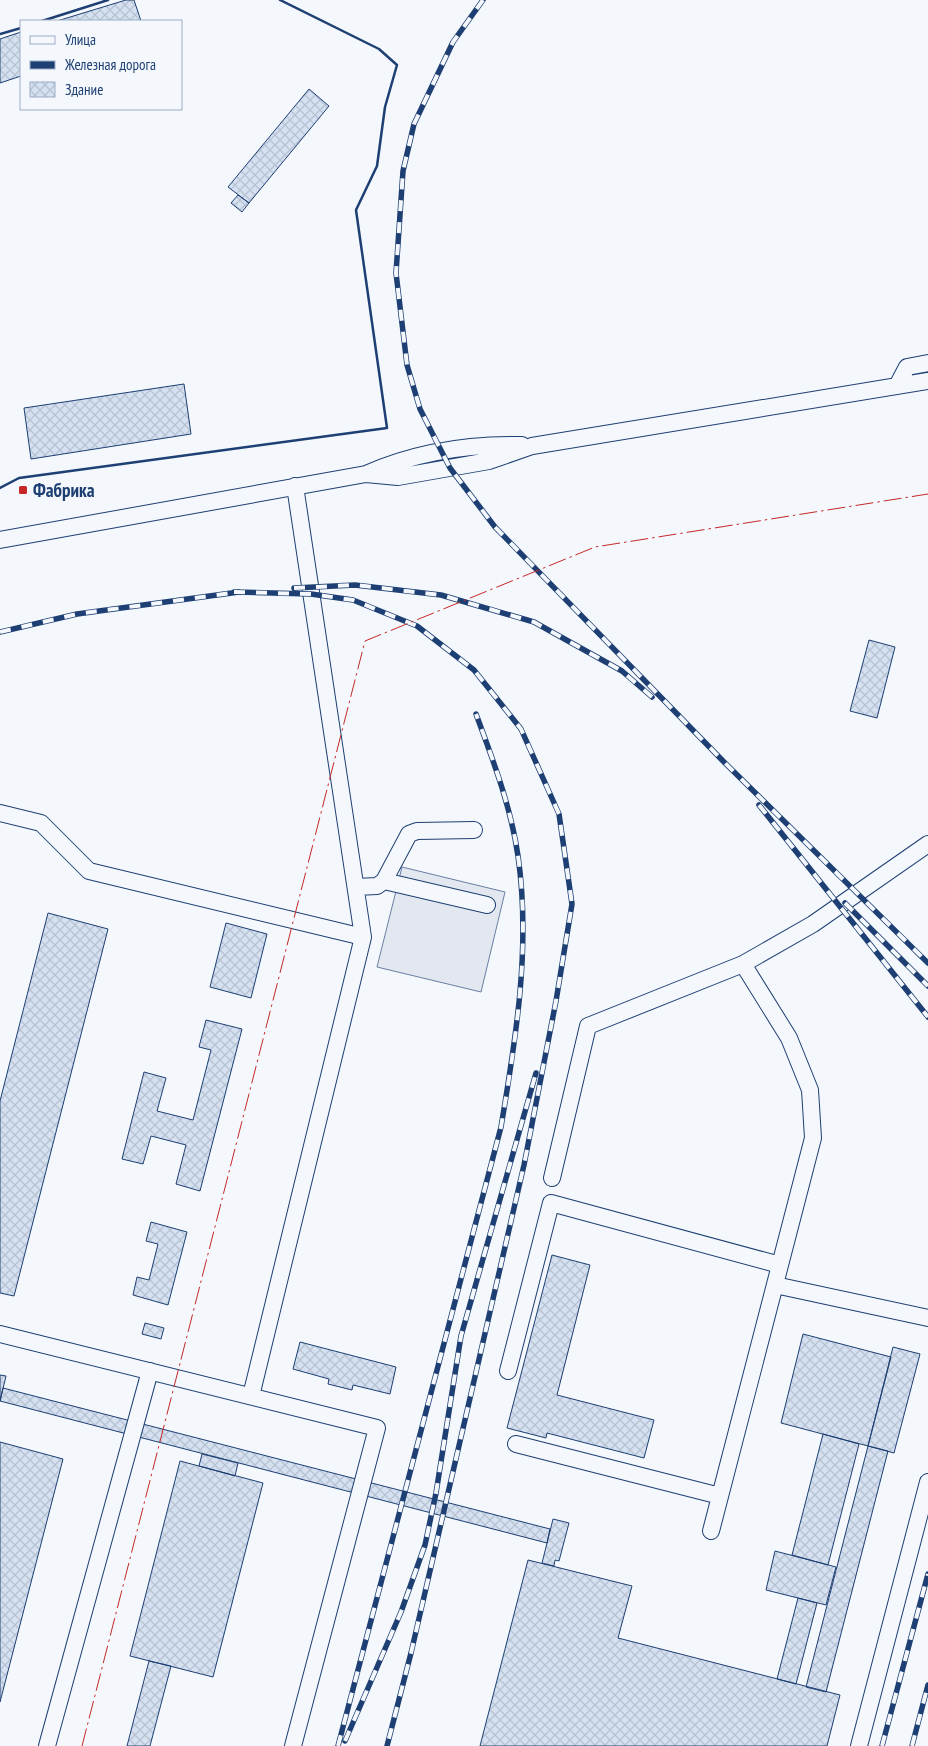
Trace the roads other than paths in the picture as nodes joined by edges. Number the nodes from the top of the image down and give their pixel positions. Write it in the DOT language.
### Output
graph roads {
  1 [pos="928,364"];
  2 [pos="928,381"];
  3 [pos="897,386"];
  4 [pos="295,486"];
  5 [pos="0,540"];
  6 [pos="0,813"];
  7 [pos="474,830"];
  8 [pos="928,844"];
  9 [pos="384,881"];
  10 [pos="356,887"];
  11 [pos="487,905"];
  12 [pos="363,937"];
  13 [pos="743,964"];
  14 [pos="552,1178"];
  15 [pos="780,1265"];
  16 [pos="775,1285"];
  17 [pos="928,1318"];
  18 [pos="0,1334"];
  19 [pos="150,1371"];
  20 [pos="508,1372"];
  21 [pos="251,1396"];
  22 [pos="516,1444"];
  23 [pos="928,1482"];
  24 [pos="720,1496"];
  25 [pos="711,1531"];
  26 [pos="47,1746"];
  27 [pos="293,1746"];
  28 [pos="859,1746"];
  1 -- 3 [label="street"];
  2 -- 3 [label="street"];
  3 -- 4 [label="street"];
  4 -- 5 [label="street"];
  4 -- 10 [label="street"];
  6 -- 12 [label="street"];
  7 -- 9 [label="street"];
  8 -- 13 [label="street"];
  9 -- 10 [label="street"];
  9 -- 11 [label="street"];
  10 -- 12 [label="street"];
  12 -- 21 [label="street"];
  13 -- 14 [label="street"];
  13 -- 15 [label="street"];
  15 -- 16 [label="street"];
  15 -- 20 [label="street"];
  16 -- 17 [label="street"];
  16 -- 24 [label="street"];
  18 -- 19 [label="street"];
  19 -- 21 [label="street"];
  19 -- 26 [label="street"];
  21 -- 27 [label="street"];
  22 -- 24 [label="street"];
  23 -- 28 [label="street"];
  24 -- 25 [label="street"];
}
